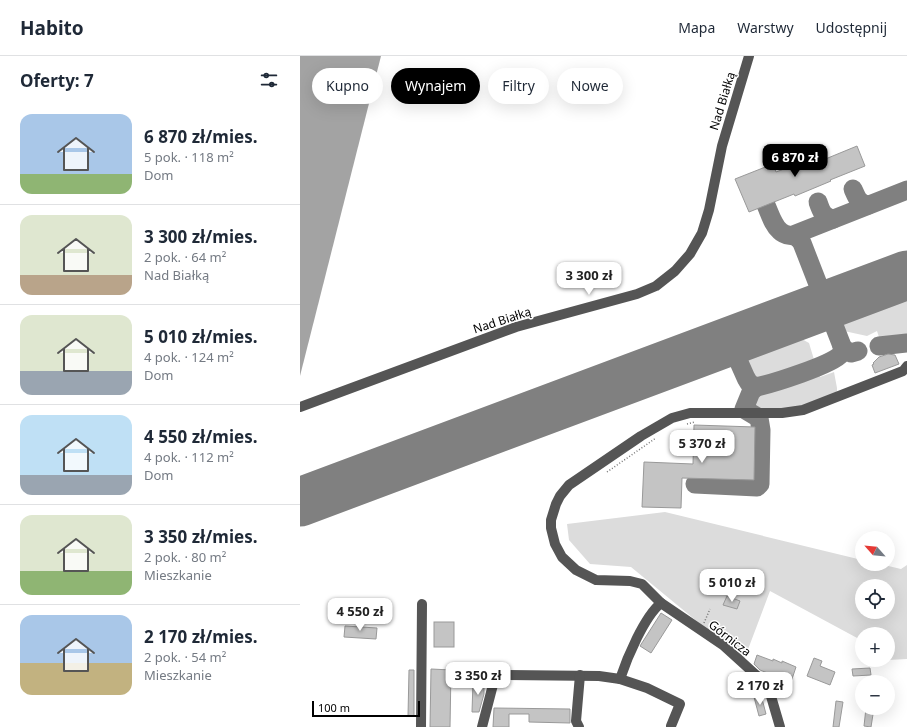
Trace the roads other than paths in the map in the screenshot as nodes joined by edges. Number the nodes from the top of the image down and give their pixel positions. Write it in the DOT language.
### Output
graph roads {
  1 [pos="749,56"];
  2 [pos="907,366"];
  3 [pos="300,407"];
  4 [pos="660,603"];
  5 [pos="422,604"];
  6 [pos="580,676"];
  7 [pos="620,679"];
  8 [pos="671,726"];
  9 [pos="421,727"];
  10 [pos="482,727"];
  11 [pos="578,727"];
  12 [pos="780,727"];
  1 -- 3 [label="street, Nad Białką"];
  2 -- 4 [label="street, Górnicza"];
  4 -- 7 [label="street"];
  4 -- 12 [label="street, Górnicza"];
  5 -- 9 [label="street"];
  6 -- 7 [label="street"];
  6 -- 10 [label="street"];
  6 -- 11 [label="street"];
  7 -- 8 [label="street"];
}
